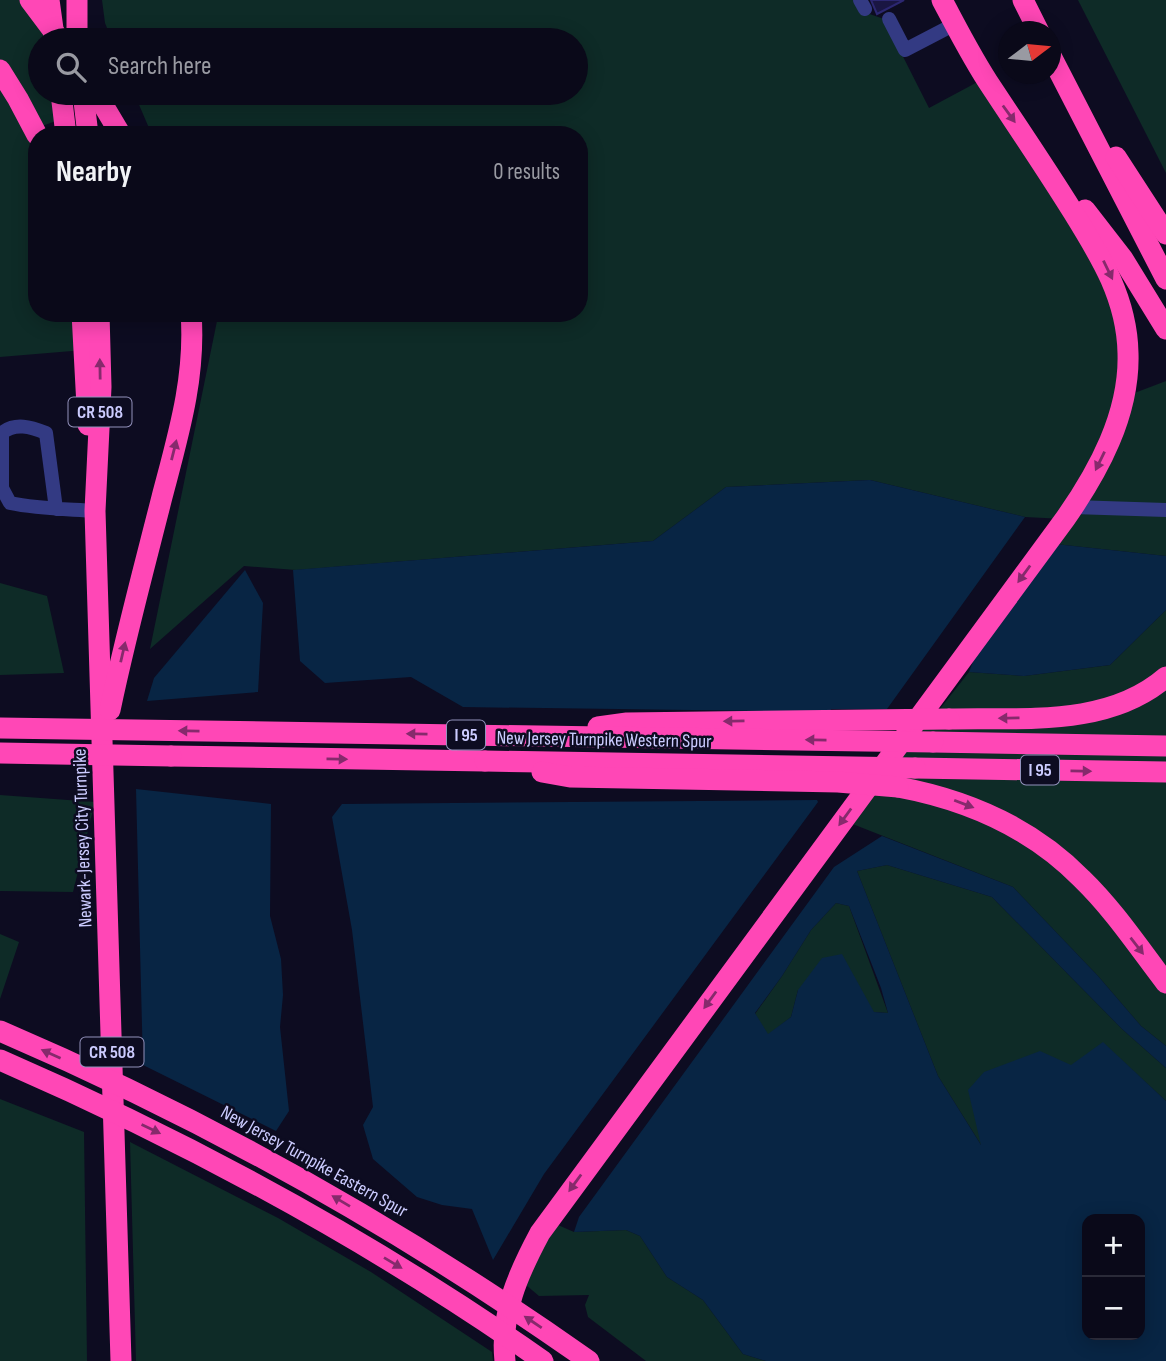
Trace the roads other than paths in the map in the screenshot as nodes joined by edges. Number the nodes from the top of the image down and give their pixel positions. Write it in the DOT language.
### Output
graph roads {
  1 [pos="30,0"];
  2 [pos="49,0"];
  3 [pos="77,0"];
  4 [pos="942,0"];
  5 [pos="1023,0"];
  6 [pos="889,19"];
  7 [pos="1034,21"];
  8 [pos="955,24"];
  9 [pos="51,28"];
  10 [pos="52,28"];
  11 [pos="77,28"];
  12 [pos="0,70"];
  13 [pos="1061,74"];
  14 [pos="1071,94"];
  15 [pos="62,105"];
  16 [pos="84,105"];
  17 [pos="103,105"];
  18 [pos="32,126"];
  19 [pos="65,126"];
  20 [pos="87,126"];
  21 [pos="116,126"];
  22 [pos="1035,149"];
  23 [pos="1166,234"];
  24 [pos="1166,279"];
  25 [pos="80,322"];
  26 [pos="99,322"];
  27 [pos="191,322"];
  28 [pos="1166,329"];
  29 [pos="1073,506"];
  30 [pos="56,509"];
  31 [pos="1166,510"];
  32 [pos="96,511"];
  33 [pos="1166,677"];
  34 [pos="0,728"];
  35 [pos="531,736"];
  36 [pos="103,743"];
  37 [pos="1166,746"];
  38 [pos="0,753"];
  39 [pos="485,761"];
  40 [pos="1166,772"];
  41 [pos="1166,983"];
  42 [pos="0,1031"];
  43 [pos="0,1060"];
  44 [pos="121,1361"];
  45 [pos="505,1361"];
  46 [pos="543,1361"];
  47 [pos="589,1361"];
  1 -- 9 [label="highway, bridge"];
  2 -- 10 [label="highway"];
  3 -- 11 [label="highway"];
  4 -- 8 [label="highway"];
  5 -- 7 [label="highway"];
  6 -- 8 [label="lane"];
  8 -- 22 [label="highway, one-way"];
  12 -- 18 [label="highway"];
  13 -- 14 [label="highway"];
  14 -- 23 [label="highway"];
  14 -- 24 [label="highway"];
  15 -- 19 [label="highway"];
  16 -- 20 [label="highway"];
  17 -- 21 [label="highway"];
  22 -- 28 [label="highway"];
  22 -- 29 [label="highway, one-way"];
  25 -- 32 [label="highway, CR 508"];
  32 -- 26 [label="highway, Newark-Jersey City Turnpike / CR 508, one-way"];
  36 -- 27 [label="highway, one-way"];
  29 -- 31 [label="lane"];
  29 -- 45 [label="highway, one-way"];
  30 -- 30 [label="lane"];
  30 -- 32 [label="lane"];
  32 -- 36 [label="highway, Newark-Jersey City Turnpike / CR 508"];
  33 -- 35 [label="highway, one-way, bridge"];
  35 -- 34 [label="highway, New Jersey Turnpike Western Spur / I 95, one-way, bridge"];
  37 -- 35 [label="highway, New Jersey Turnpike Western Spur / I 95, one-way, bridge"];
  36 -- 44 [label="highway, Newark-Jersey City Turnpike / CR 508"];
  38 -- 39 [label="highway, New Jersey Turnpike Western Spur / I 95, one-way, bridge"];
  39 -- 40 [label="highway, New Jersey Turnpike Western Spur / I 95, one-way, bridge"];
  39 -- 41 [label="highway, one-way, bridge"];
  47 -- 42 [label="highway, New Jersey Turnpike Eastern Spur, one-way, bridge"];
  43 -- 46 [label="highway, one-way, bridge"];
}
